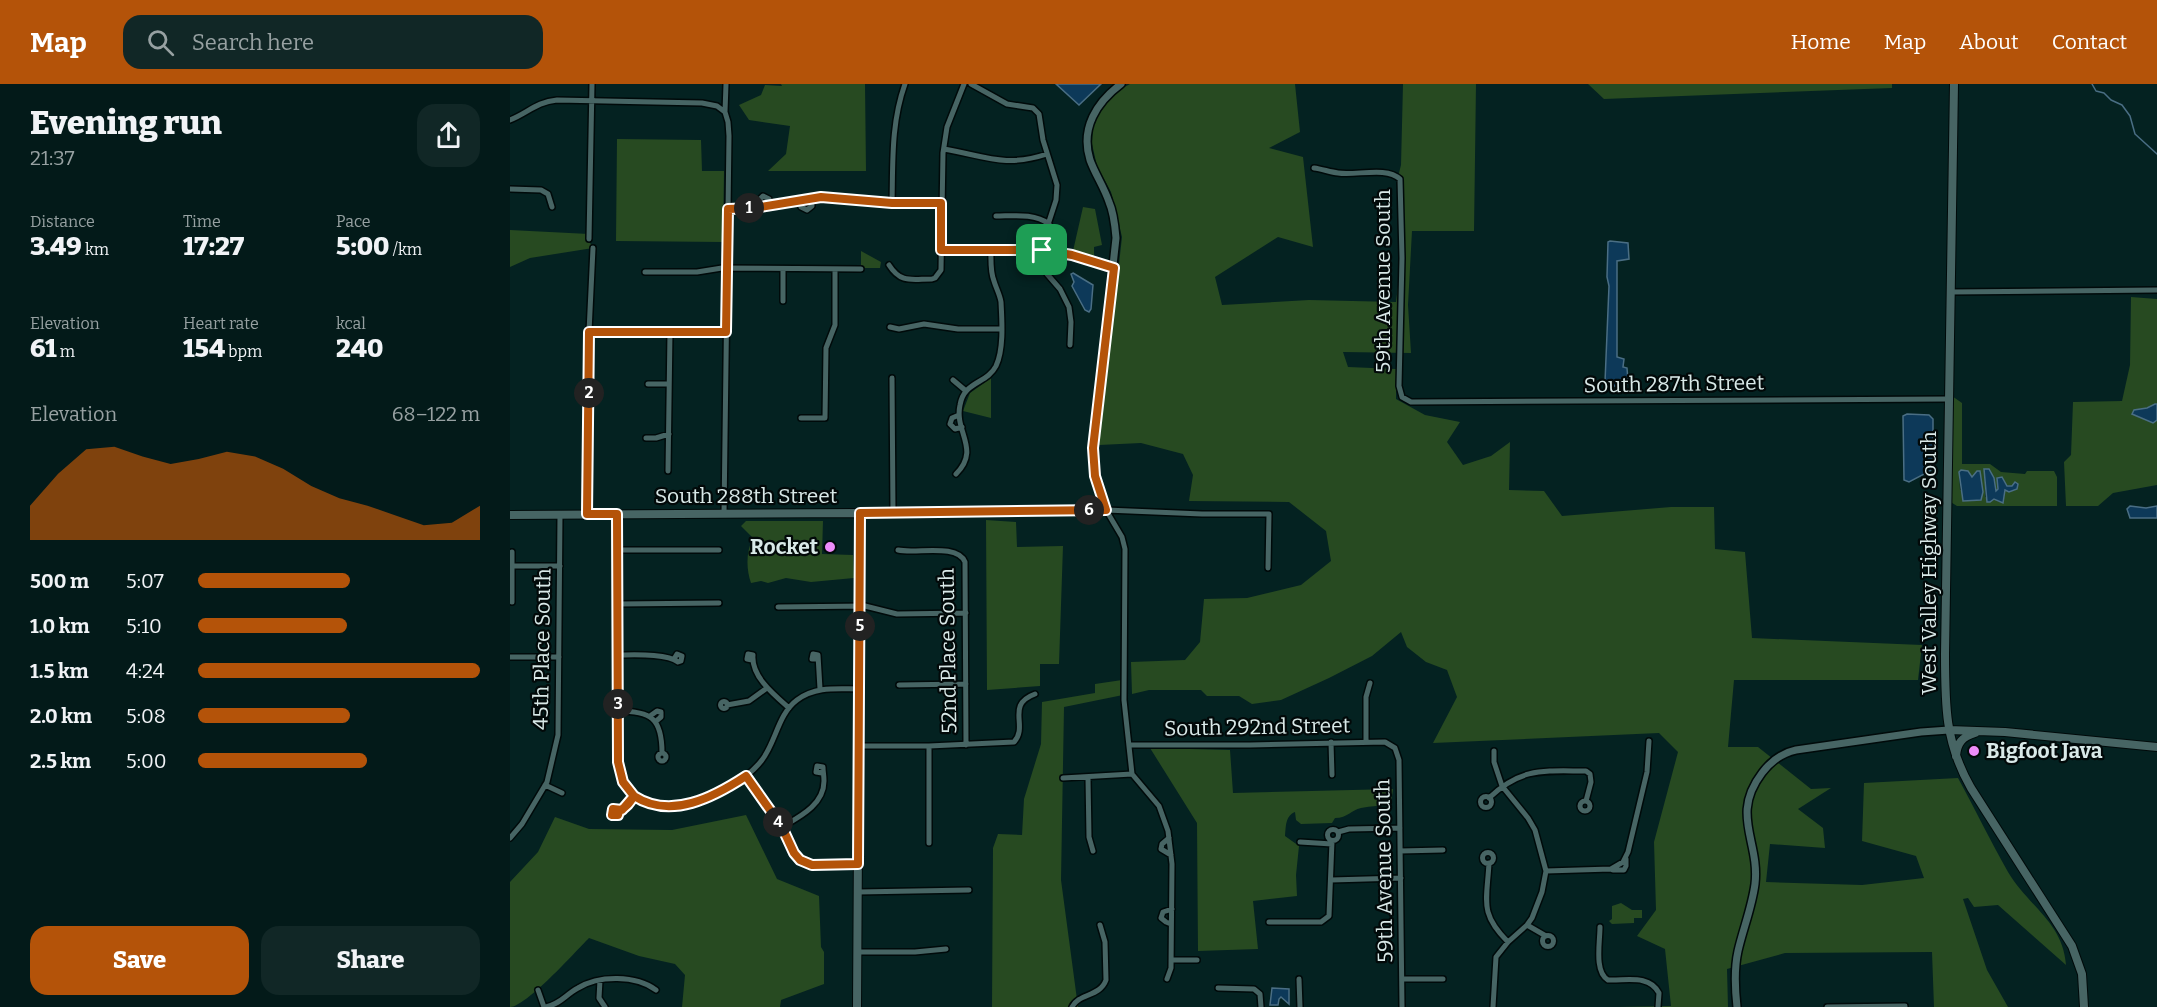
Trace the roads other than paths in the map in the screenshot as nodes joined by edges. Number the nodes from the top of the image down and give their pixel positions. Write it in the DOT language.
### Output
graph roads {
  1 [pos="592,84"];
  2 [pos="726,84"];
  3 [pos="905,84"];
  4 [pos="964,84"];
  5 [pos="971,84"];
  6 [pos="1121,84"];
  7 [pos="1954,84"];
  8 [pos="591,100"];
  9 [pos="725,112"];
  10 [pos="510,120"];
  11 [pos="944,150"];
  12 [pos="1047,154"];
  13 [pos="1314,168"];
  14 [pos="510,189"];
  15 [pos="811,198"];
  16 [pos="799,200"];
  17 [pos="892,203"];
  18 [pos="941,203"];
  19 [pos="770,206"];
  20 [pos="552,207"];
  21 [pos="759,207"];
  22 [pos="728,209"];
  23 [pos="996,216"];
  24 [pos="1049,224"];
  25 [pos="589,239"];
  26 [pos="593,248"];
  27 [pos="991,249"];
  28 [pos="941,250"];
  29 [pos="1042,250"];
  30 [pos="889,265"];
  31 [pos="727,268"];
  32 [pos="1114,268"];
  33 [pos="783,269"];
  34 [pos="835,269"];
  35 [pos="861,269"];
  36 [pos="645,272"];
  37 [pos="2157,290"];
  38 [pos="1950,292"];
  39 [pos="783,301"];
  40 [pos="890,327"];
  41 [pos="1001,329"];
  42 [pos="589,332"];
  43 [pos="726,332"];
  44 [pos="670,333"];
  45 [pos="1070,345"];
  46 [pos="892,378"];
  47 [pos="953,380"];
  48 [pos="648,384"];
  49 [pos="669,384"];
  50 [pos="966,391"];
  51 [pos="1402,397"];
  52 [pos="1948,399"];
  53 [pos="959,415"];
  54 [pos="801,418"];
  55 [pos="962,427"];
  56 [pos="669,434"];
  57 [pos="646,438"];
  58 [pos="668,471"];
  59 [pos="956,474"];
  60 [pos="1106,510"];
  61 [pos="893,512"];
  62 [pos="860,513"];
  63 [pos="587,514"];
  64 [pos="617,514"];
  65 [pos="724,514"];
  66 [pos="510,515"];
  67 [pos="560,515"];
  68 [pos="617,550"];
  69 [pos="719,550"];
  70 [pos="898,550"];
  71 [pos="512,552"];
  72 [pos="512,566"];
  73 [pos="560,566"];
  74 [pos="1268,568"];
  75 [pos="512,602"];
  76 [pos="718,603"];
  77 [pos="618,604"];
  78 [pos="860,606"];
  79 [pos="778,607"];
  80 [pos="966,613"];
  81 [pos="618,655"];
  82 [pos="510,657"];
  83 [pos="559,657"];
  84 [pos="674,659"];
  85 [pos="817,659"];
  86 [pos="752,660"];
  87 [pos="1370,683"];
  88 [pos="966,684"];
  89 [pos="899,685"];
  90 [pos="767,688"];
  91 [pos="820,689"];
  92 [pos="859,689"];
  93 [pos="1035,694"];
  94 [pos="727,705"];
  95 [pos="789,708"];
  96 [pos="618,711"];
  97 [pos="1949,730"];
  98 [pos="1982,731"];
  99 [pos="1649,741"];
  100 [pos="1331,742"];
  101 [pos="1366,742"];
  102 [pos="1385,742"];
  103 [pos="966,745"];
  104 [pos="1130,745"];
  105 [pos="859,746"];
  106 [pos="929,746"];
  107 [pos="2157,747"];
  108 [pos="1494,751"];
  109 [pos="662,753"];
  110 [pos="1957,763"];
  111 [pos="822,773"];
  112 [pos="1132,774"];
  113 [pos="1332,775"];
  114 [pos="746,776"];
  115 [pos="1063,778"];
  116 [pos="1088,778"];
  117 [pos="546,783"];
  118 [pos="1502,786"];
  119 [pos="562,793"];
  120 [pos="634,796"];
  121 [pos="1490,798"];
  122 [pos="1586,801"];
  123 [pos="619,811"];
  124 [pos="782,827"];
  125 [pos="1400,828"];
  126 [pos="1338,832"];
  127 [pos="510,838"];
  128 [pos="1332,842"];
  129 [pos="929,843"];
  130 [pos="1300,843"];
  131 [pos="1443,850"];
  132 [pos="1093,851"];
  133 [pos="1400,851"];
  134 [pos="1626,858"];
  135 [pos="1489,863"];
  136 [pos="858,864"];
  137 [pos="1611,869"];
  138 [pos="1546,871"];
  139 [pos="1401,878"];
  140 [pos="1331,880"];
  141 [pos="969,890"];
  142 [pos="858,892"];
  143 [pos="1172,909"];
  144 [pos="1269,922"];
  145 [pos="1172,924"];
  146 [pos="1527,925"];
  147 [pos="1100,926"];
  148 [pos="1600,927"];
  149 [pos="1546,936"];
  150 [pos="1508,942"];
  151 [pos="946,949"];
  152 [pos="857,952"];
  153 [pos="1172,960"];
  154 [pos="1197,960"];
  155 [pos="1167,979"];
  156 [pos="1299,979"];
  157 [pos="1402,979"];
  158 [pos="1443,979"];
  159 [pos="600,980"];
  160 [pos="1218,988"];
  161 [pos="538,990"];
  162 [pos="656,990"];
  163 [pos="1905,1006"];
  164 [pos="545,1007"];
  165 [pos="605,1007"];
  166 [pos="857,1007"];
  167 [pos="1072,1007"];
  168 [pos="1262,1007"];
  169 [pos="1300,1007"];
  170 [pos="1401,1007"];
  171 [pos="1493,1007"];
  172 [pos="1658,1007"];
  173 [pos="1737,1007"];
  174 [pos="1827,1007"];
  175 [pos="2084,1007"];
  1 -- 8 [label="street"];
  2 -- 9 [label="street"];
  3 -- 17 [label="street"];
  4 -- 11 [label="street"];
  5 -- 12 [label="street"];
  6 -- 32 [label="street"];
  7 -- 38 [label="main road, West Valley Highway South"];
  8 -- 9 [label="street"];
  8 -- 10 [label="street"];
  8 -- 25 [label="street"];
  9 -- 22 [label="street"];
  11 -- 12 [label="street"];
  11 -- 18 [label="street"];
  12 -- 24 [label="street"];
  13 -- 51 [label="street, 59th Avenue South"];
  14 -- 20 [label="street"];
  15 -- 16 [label="street"];
  15 -- 16 [label="street"];
  15 -- 17 [label="street"];
  16 -- 19 [label="street"];
  17 -- 18 [label="street"];
  18 -- 28 [label="street"];
  19 -- 21 [label="street"];
  19 -- 21 [label="street"];
  21 -- 22 [label="street"];
  22 -- 31 [label="street"];
  23 -- 24 [label="street"];
  24 -- 29 [label="street"];
  26 -- 42 [label="street"];
  27 -- 28 [label="street"];
  27 -- 29 [label="street"];
  27 -- 41 [label="street"];
  28 -- 30 [label="street"];
  29 -- 32 [label="street"];
  29 -- 45 [label="street"];
  31 -- 33 [label="street"];
  31 -- 36 [label="street"];
  31 -- 43 [label="street"];
  32 -- 60 [label="street"];
  33 -- 34 [label="street"];
  33 -- 39 [label="street"];
  34 -- 35 [label="street"];
  34 -- 54 [label="street"];
  37 -- 38 [label="street"];
  38 -- 52 [label="main road, West Valley Highway South"];
  40 -- 41 [label="street"];
  41 -- 50 [label="street"];
  42 -- 44 [label="street"];
  42 -- 63 [label="street"];
  43 -- 44 [label="street"];
  43 -- 65 [label="street"];
  44 -- 49 [label="street"];
  46 -- 61 [label="street"];
  47 -- 50 [label="street"];
  48 -- 49 [label="street"];
  49 -- 56 [label="street"];
  50 -- 53 [label="street"];
  51 -- 52 [label="street, South 287th Street"];
  52 -- 97 [label="main road, West Valley Highway South"];
  53 -- 55 [label="street"];
  53 -- 55 [label="street"];
  55 -- 59 [label="street"];
  56 -- 57 [label="street"];
  56 -- 58 [label="street"];
  60 -- 61 [label="street, South 288th Street"];
  60 -- 74 [label="street, South 288th Street"];
  60 -- 104 [label="street"];
  61 -- 62 [label="street, South 288th Street"];
  62 -- 65 [label="main road, South 288th Street"];
  62 -- 78 [label="main road"];
  63 -- 64 [label="main road, South 288th Street"];
  63 -- 67 [label="main road, South 288th Street"];
  64 -- 65 [label="main road, South 288th Street"];
  64 -- 68 [label="street"];
  66 -- 67 [label="main road, South 288th Street"];
  67 -- 73 [label="street, 45th Place South"];
  68 -- 69 [label="street"];
  68 -- 77 [label="street"];
  70 -- 80 [label="street, 52nd Place South"];
  71 -- 72 [label="street"];
  72 -- 73 [label="street"];
  72 -- 75 [label="street"];
  73 -- 83 [label="street, 45th Place South"];
  76 -- 77 [label="street"];
  77 -- 81 [label="street"];
  78 -- 79 [label="street"];
  78 -- 80 [label="street"];
  78 -- 92 [label="main road"];
  80 -- 88 [label="street, 52nd Place South"];
  81 -- 84 [label="street"];
  81 -- 96 [label="street"];
  82 -- 83 [label="street"];
  83 -- 117 [label="street, 45th Place South"];
  85 -- 91 [label="street"];
  86 -- 90 [label="street"];
  87 -- 101 [label="street"];
  88 -- 89 [label="street"];
  88 -- 103 [label="street, 52nd Place South"];
  90 -- 94 [label="street"];
  90 -- 95 [label="street"];
  91 -- 92 [label="street"];
  91 -- 95 [label="street"];
  92 -- 105 [label="main road"];
  93 -- 103 [label="street"];
  95 -- 114 [label="street"];
  96 -- 109 [label="street"];
  96 -- 120 [label="street"];
  97 -- 98 [label="main road"];
  97 -- 110 [label="main road, West Valley Highway South"];
  97 -- 173 [label="street"];
  98 -- 107 [label="main road"];
  98 -- 110 [label="main road"];
  99 -- 134 [label="street"];
  100 -- 101 [label="street, South 292nd Street"];
  100 -- 104 [label="street, South 292nd Street"];
  100 -- 113 [label="street"];
  101 -- 102 [label="street, South 292nd Street"];
  102 -- 125 [label="street, 59th Avenue South"];
  103 -- 106 [label="street"];
  104 -- 112 [label="street"];
  105 -- 106 [label="street"];
  105 -- 136 [label="main road"];
  106 -- 129 [label="street"];
  108 -- 118 [label="street"];
  110 -- 175 [label="main road, West Valley Highway South"];
  111 -- 124 [label="street"];
  112 -- 116 [label="street"];
  112 -- 143 [label="street"];
  114 -- 120 [label="street"];
  114 -- 124 [label="street"];
  115 -- 116 [label="street"];
  116 -- 132 [label="street"];
  117 -- 119 [label="street"];
  117 -- 127 [label="street, 45th Place South"];
  118 -- 121 [label="street"];
  118 -- 122 [label="street"];
  118 -- 138 [label="street"];
  120 -- 123 [label="street"];
  124 -- 136 [label="street"];
  125 -- 126 [label="street"];
  125 -- 133 [label="street, 59th Avenue South"];
  126 -- 128 [label="street"];
  126 -- 128 [label="street"];
  128 -- 130 [label="street"];
  128 -- 140 [label="street"];
  131 -- 133 [label="street"];
  133 -- 139 [label="street, 59th Avenue South"];
  134 -- 137 [label="street"];
  134 -- 137 [label="street"];
  135 -- 150 [label="street"];
  136 -- 142 [label="main road"];
  137 -- 138 [label="street"];
  138 -- 146 [label="street"];
  139 -- 140 [label="street"];
  139 -- 157 [label="street, 59th Avenue South"];
  140 -- 144 [label="street"];
  141 -- 142 [label="street"];
  142 -- 152 [label="main road"];
  143 -- 145 [label="street"];
  143 -- 145 [label="street"];
  145 -- 153 [label="street"];
  146 -- 149 [label="street"];
  146 -- 150 [label="street"];
  147 -- 167 [label="street"];
  148 -- 172 [label="street"];
  150 -- 171 [label="street"];
  151 -- 152 [label="street"];
  152 -- 166 [label="main road"];
  153 -- 154 [label="street"];
  153 -- 155 [label="street"];
  156 -- 169 [label="street"];
  157 -- 158 [label="street"];
  157 -- 170 [label="street, 59th Avenue South"];
  159 -- 162 [label="street"];
  159 -- 164 [label="street"];
  159 -- 165 [label="street"];
  160 -- 168 [label="street"];
  161 -- 164 [label="street"];
  163 -- 174 [label="street"];
}
